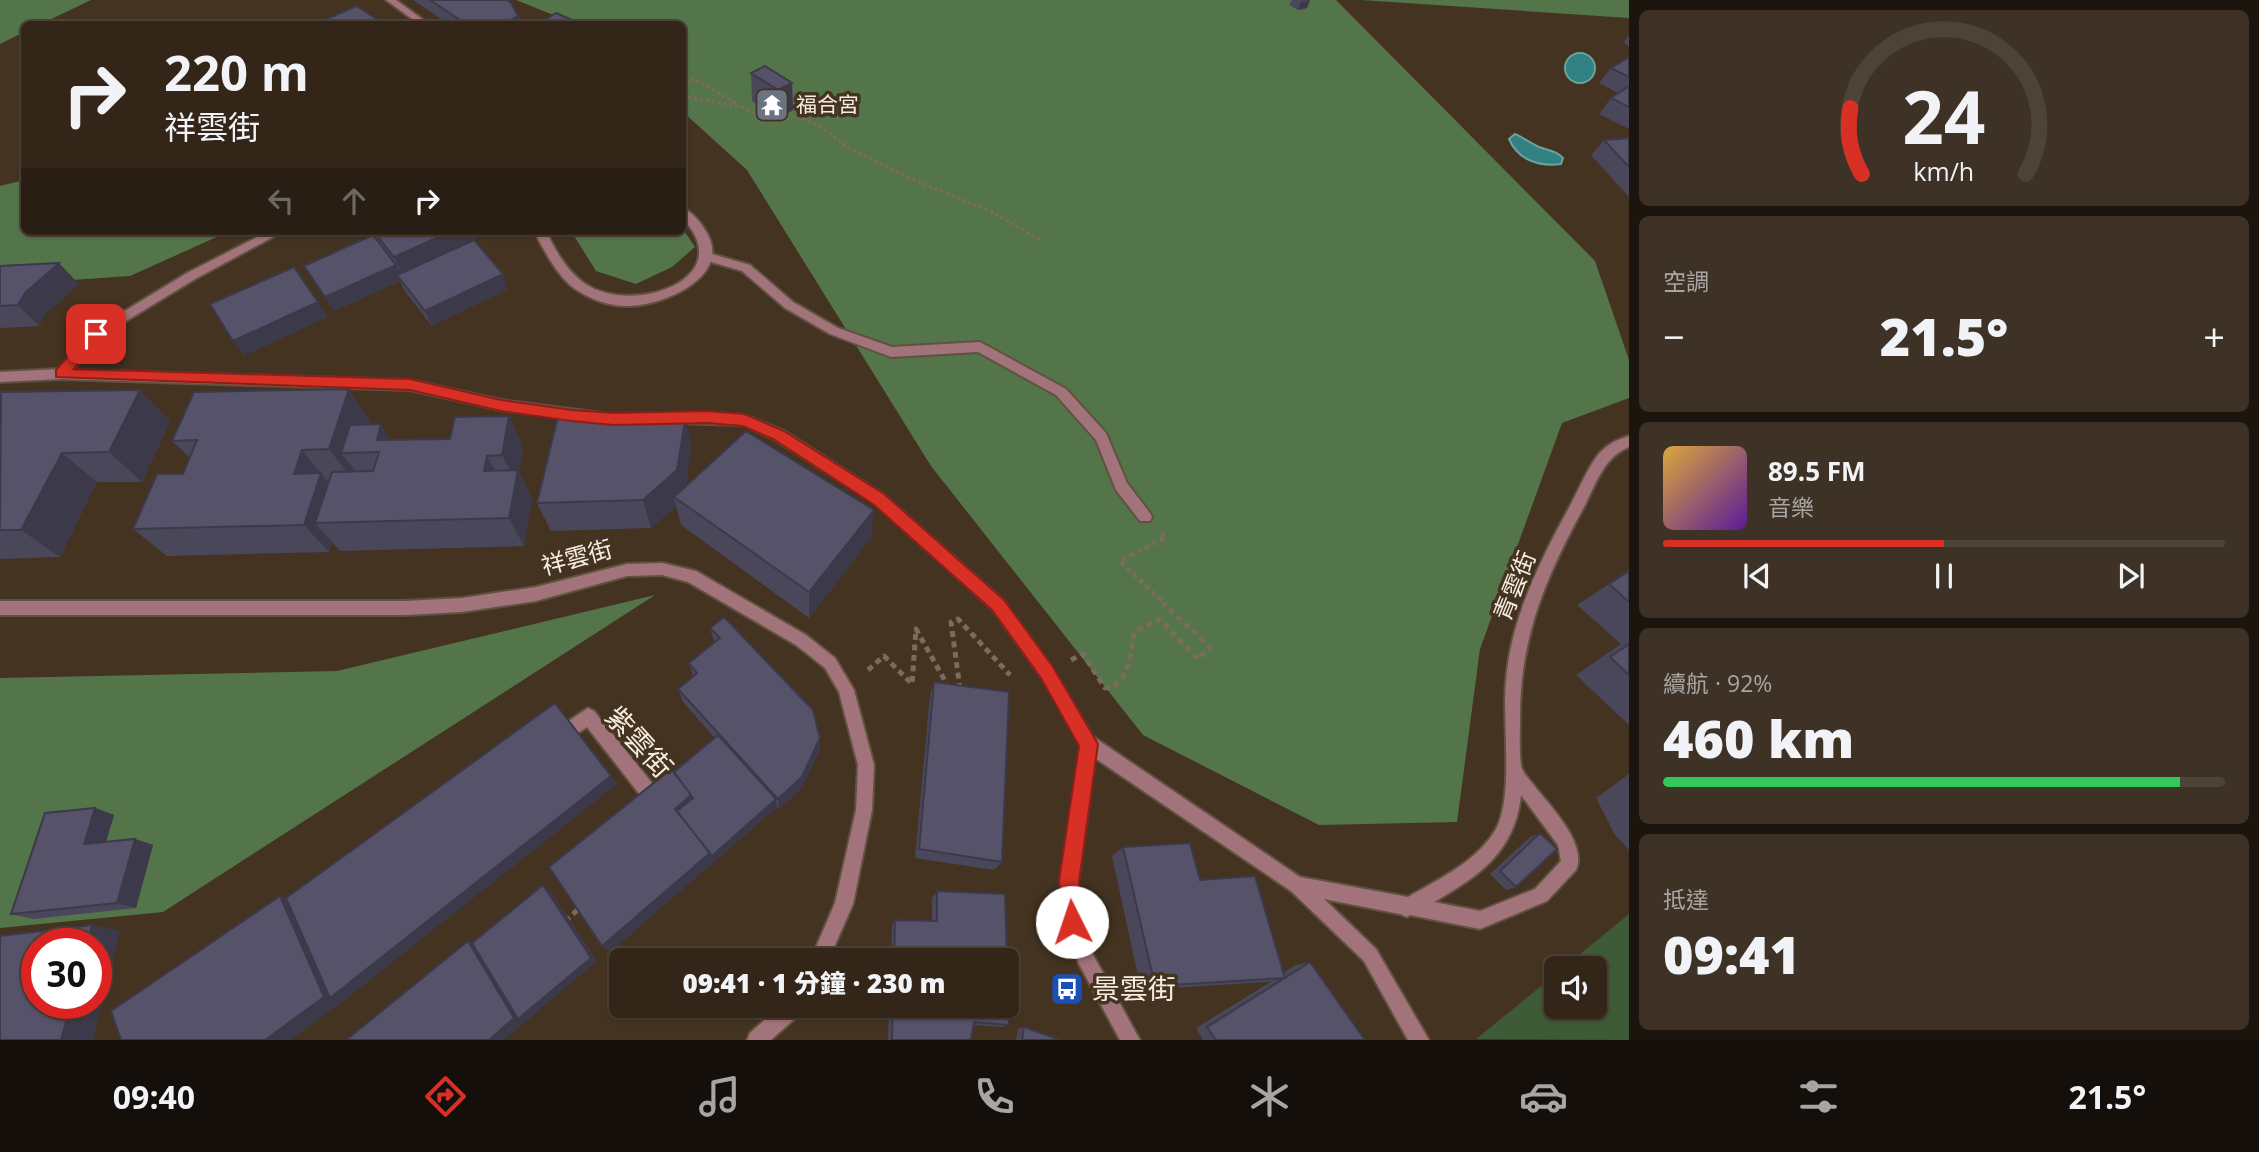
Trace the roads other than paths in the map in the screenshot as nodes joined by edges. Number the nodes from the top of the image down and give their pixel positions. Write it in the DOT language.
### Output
graph roads {
  1 [pos="390,0"];
  2 [pos="420,21"];
  3 [pos="686,216"];
  4 [pos="270,235"];
  5 [pos="542,235"];
  6 [pos="705,256"];
  7 [pos="61,374"];
  8 [pos="0,377"];
  9 [pos="654,418"];
  10 [pos="613,419"];
  11 [pos="1629,441"];
  12 [pos="1146,517"];
  13 [pos="0,608"];
  14 [pos="1089,744"];
  15 [pos="544,749"];
  16 [pos="1516,775"];
  17 [pos="667,816"];
  18 [pos="1297,884"];
  19 [pos="1407,908"];
  20 [pos="825,948"];
  21 [pos="781,1018"];
  22 [pos="757,1040"];
  23 [pos="1130,1040"];
  24 [pos="1419,1040"];
  1 -- 2 [label="street"];
  3 -- 6 [label="street"];
  4 -- 7 [label="street"];
  5 -- 6 [label="street"];
  6 -- 12 [label="street"];
  7 -- 8 [label="street"];
  7 -- 10 [label="street"];
  9 -- 14 [label="street"];
  11 -- 16 [label="street, 青雲街"];
  13 -- 20 [label="street, 祥雲街"];
  14 -- 18 [label="street"];
  14 -- 23 [label="street"];
  15 -- 17 [label="street, 紫雲街"];
  16 -- 19 [label="street, 青雲街"];
  16 -- 19 [label="street"];
  18 -- 19 [label="street"];
  18 -- 24 [label="street"];
  21 -- 22 [label="street"];
}
